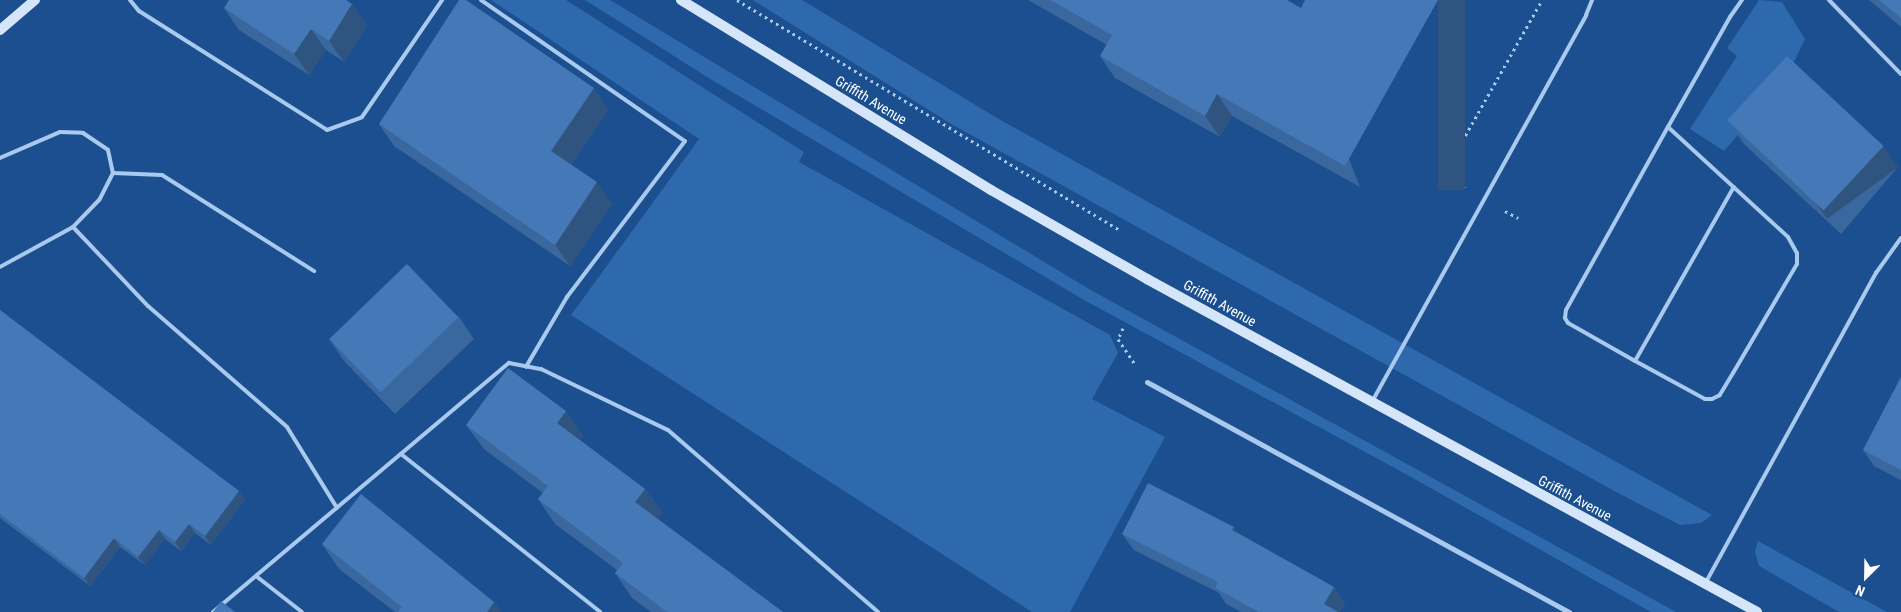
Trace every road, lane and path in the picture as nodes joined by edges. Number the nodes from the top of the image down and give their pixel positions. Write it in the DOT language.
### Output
graph roads {
  1 [pos="35,0"];
  2 [pos="130,0"];
  3 [pos="442,0"];
  4 [pos="481,0"];
  5 [pos="681,0"];
  6 [pos="737,0"];
  7 [pos="1542,0"];
  8 [pos="1592,0"];
  9 [pos="1742,0"];
  10 [pos="1828,0"];
  11 [pos="0,30"];
  12 [pos="1901,74"];
  13 [pos="1668,127"];
  14 [pos="0,158"];
  15 [pos="113,173"];
  16 [pos="1734,187"];
  17 [pos="1484,199"];
  18 [pos="1518,218"];
  19 [pos="73,227"];
  20 [pos="1122,232"];
  21 [pos="1901,238"];
  22 [pos="0,267"];
  23 [pos="314,271"];
  24 [pos="1123,328"];
  25 [pos="1635,361"];
  26 [pos="526,367"];
  27 [pos="1147,382"];
  28 [pos="1372,402"];
  29 [pos="401,454"];
  30 [pos="337,508"];
  31 [pos="256,576"];
  32 [pos="1705,584"];
  33 [pos="213,612"];
  34 [pos="302,612"];
  35 [pos="600,612"];
  36 [pos="878,612"];
  37 [pos="1569,612"];
  38 [pos="1757,612"];
  1 -- 11 [label="main road"];
  2 -- 3 [label="lane"];
  4 -- 26 [label="lane"];
  5 -- 28 [label="main road, Griffith Avenue"];
  6 -- 20 [label="path"];
  7 -- 17 [label="path"];
  8 -- 17 [label="lane"];
  9 -- 13 [label="lane"];
  10 -- 12 [label="lane"];
  13 -- 16 [label="lane"];
  13 -- 25 [label="lane"];
  14 -- 15 [label="lane"];
  15 -- 19 [label="lane"];
  15 -- 23 [label="lane"];
  16 -- 25 [label="lane"];
  16 -- 25 [label="lane"];
  17 -- 18 [label="path"];
  17 -- 28 [label="lane"];
  19 -- 22 [label="lane"];
  19 -- 30 [label="lane"];
  21 -- 32 [label="lane"];
  24 -- 27 [label="path"];
  26 -- 29 [label="lane"];
  26 -- 36 [label="lane"];
  27 -- 37 [label="street"];
  28 -- 32 [label="main road, Griffith Avenue"];
  29 -- 30 [label="lane"];
  29 -- 35 [label="lane"];
  30 -- 31 [label="lane"];
  31 -- 33 [label="lane"];
  31 -- 34 [label="lane"];
  32 -- 38 [label="main road, Griffith Avenue"];
}
